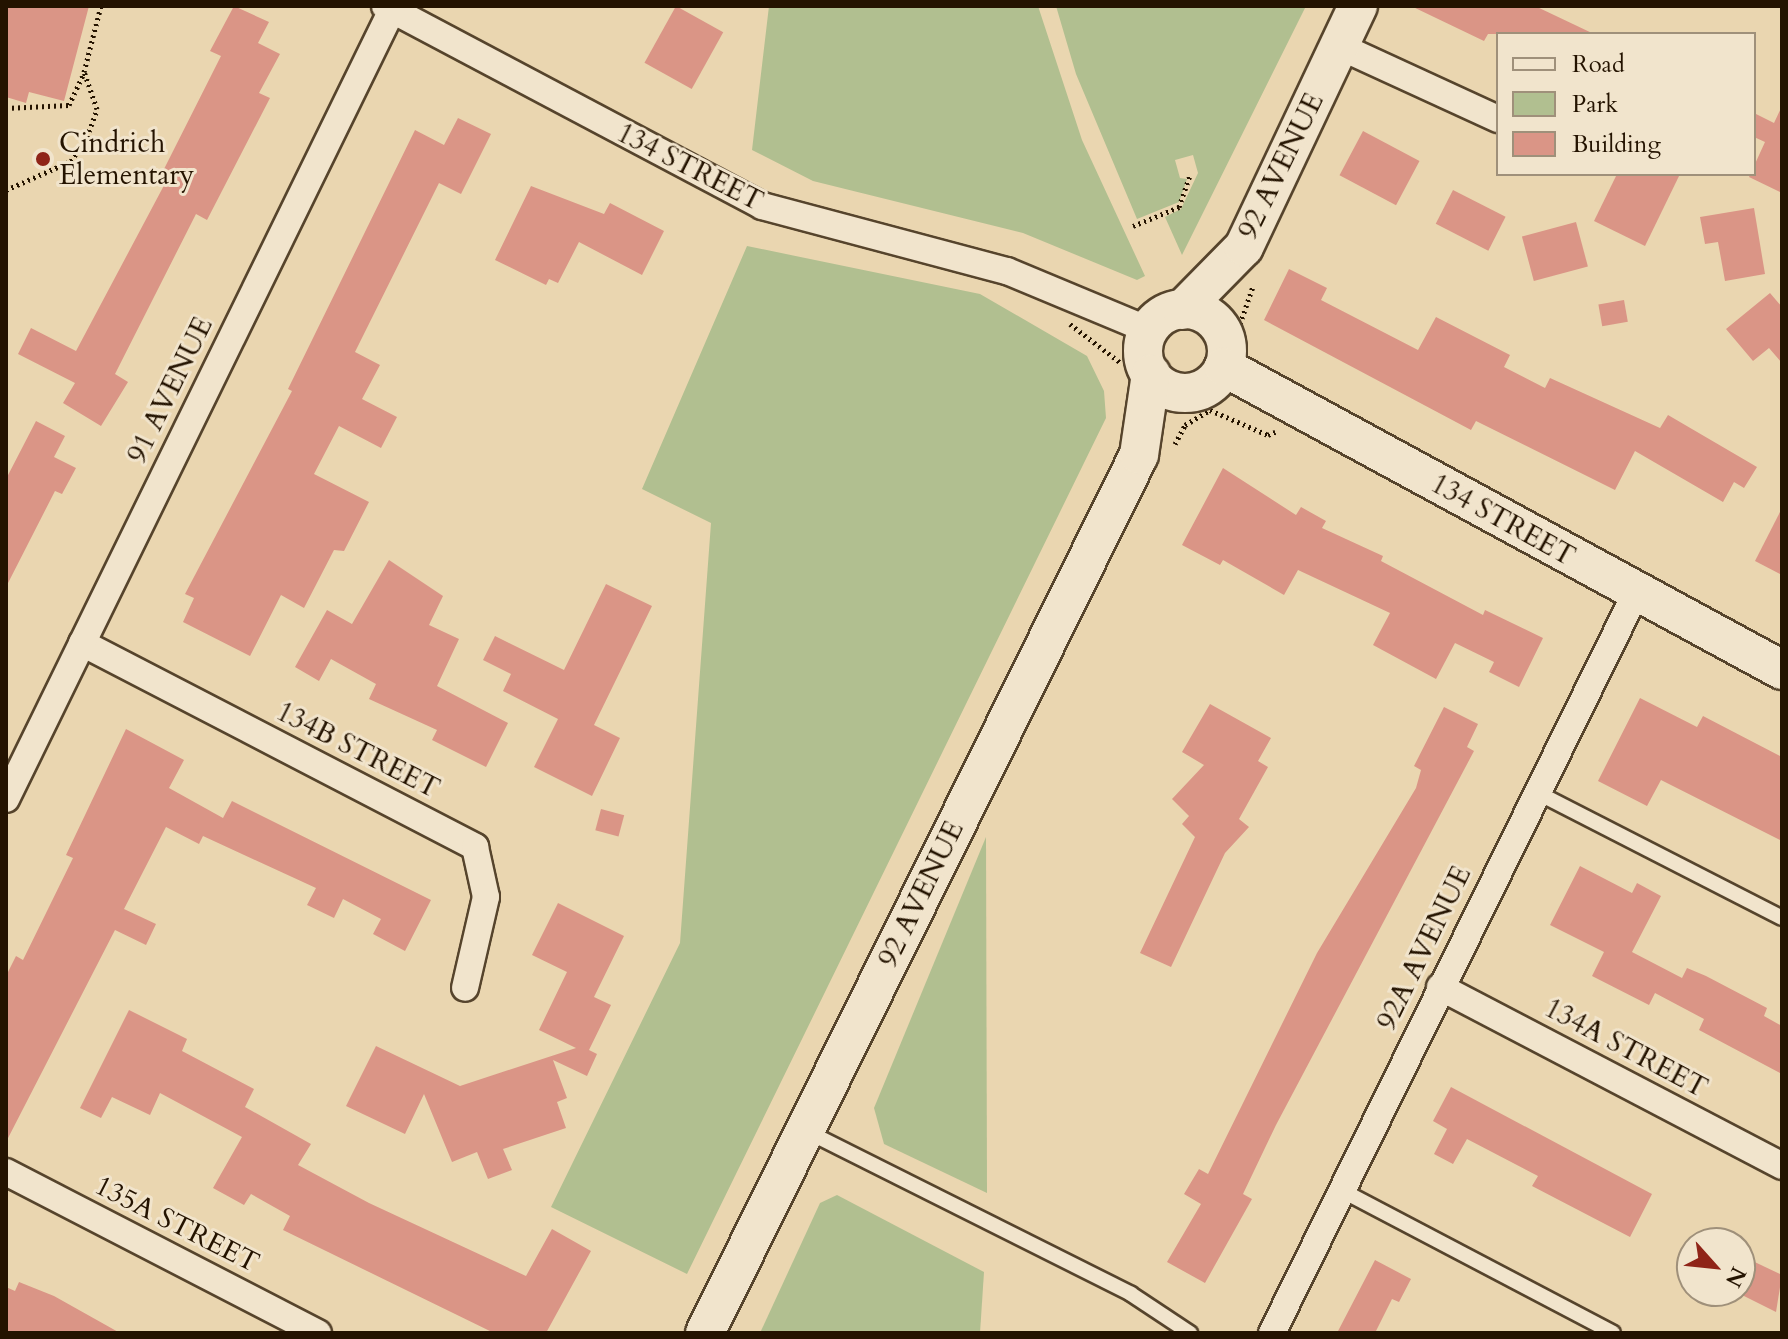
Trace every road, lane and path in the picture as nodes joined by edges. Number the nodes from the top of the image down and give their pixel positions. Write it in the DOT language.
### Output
graph roads {
  1 [pos="101,6"];
  2 [pos="1358,6"];
  3 [pos="389,8"];
  4 [pos="1339,46"];
  5 [pos="84,72"];
  6 [pos="6,108"];
  7 [pos="1496,118"];
  8 [pos="1190,175"];
  9 [pos="6,190"];
  10 [pos="1133,226"];
  11 [pos="1250,263"];
  12 [pos="1182,310"];
  13 [pos="1149,330"];
  14 [pos="1072,331"];
  15 [pos="1108,349"];
  16 [pos="1232,350"];
  17 [pos="1151,374"];
  18 [pos="1193,392"];
  19 [pos="1268,435"];
  20 [pos="1156,452"];
  21 [pos="1636,593"];
  22 [pos="82,643"];
  23 [pos="1782,670"];
  24 [pos="1536,792"];
  25 [pos="6,799"];
  26 [pos="1782,918"];
  27 [pos="1440,987"];
  28 [pos="465,988"];
  29 [pos="804,1130"];
  30 [pos="1782,1166"];
  31 [pos="6,1172"];
  32 [pos="1341,1190"];
  33 [pos="318,1333"];
  34 [pos="705,1333"];
  35 [pos="1190,1333"];
  36 [pos="1272,1333"];
  37 [pos="1613,1333"];
  1 -- 5 [label="path"];
  2 -- 4 [label="main road, 92 AVENUE"];
  3 -- 13 [label="street, 134 STREET"];
  3 -- 22 [label="street, 91 AVENUE"];
  4 -- 7 [label="street"];
  4 -- 11 [label="main road, 92 AVENUE"];
  5 -- 6 [label="path"];
  5 -- 9 [label="path"];
  8 -- 10 [label="path"];
  11 -- 12 [label="main road, 92 AVENUE"];
  11 -- 16 [label="main road"];
  11 -- 16 [label="path"];
  12 -- 13 [label="main road"];
  12 -- 16 [label="main road"];
  13 -- 17 [label="main road"];
  14 -- 15 [label="path"];
  16 -- 18 [label="main road"];
  16 -- 21 [label="main road, 134 STREET"];
  17 -- 18 [label="main road"];
  17 -- 20 [label="main road"];
  18 -- 20 [label="main road"];
  19 -- 20 [label="path"];
  20 -- 29 [label="main road, 92 AVENUE"];
  21 -- 23 [label="main road, 134 STREET"];
  21 -- 24 [label="street, 92A AVENUE"];
  22 -- 25 [label="street, 91 AVENUE"];
  22 -- 28 [label="street, 134B STREET"];
  24 -- 26 [label="lane"];
  24 -- 27 [label="street, 92A AVENUE"];
  27 -- 30 [label="street, 134A STREET"];
  27 -- 32 [label="street, 92A AVENUE"];
  29 -- 34 [label="main road, 92 AVENUE"];
  29 -- 35 [label="lane"];
  31 -- 33 [label="street, 135A STREET"];
  32 -- 36 [label="street, 92A AVENUE"];
  32 -- 37 [label="lane"];
}
